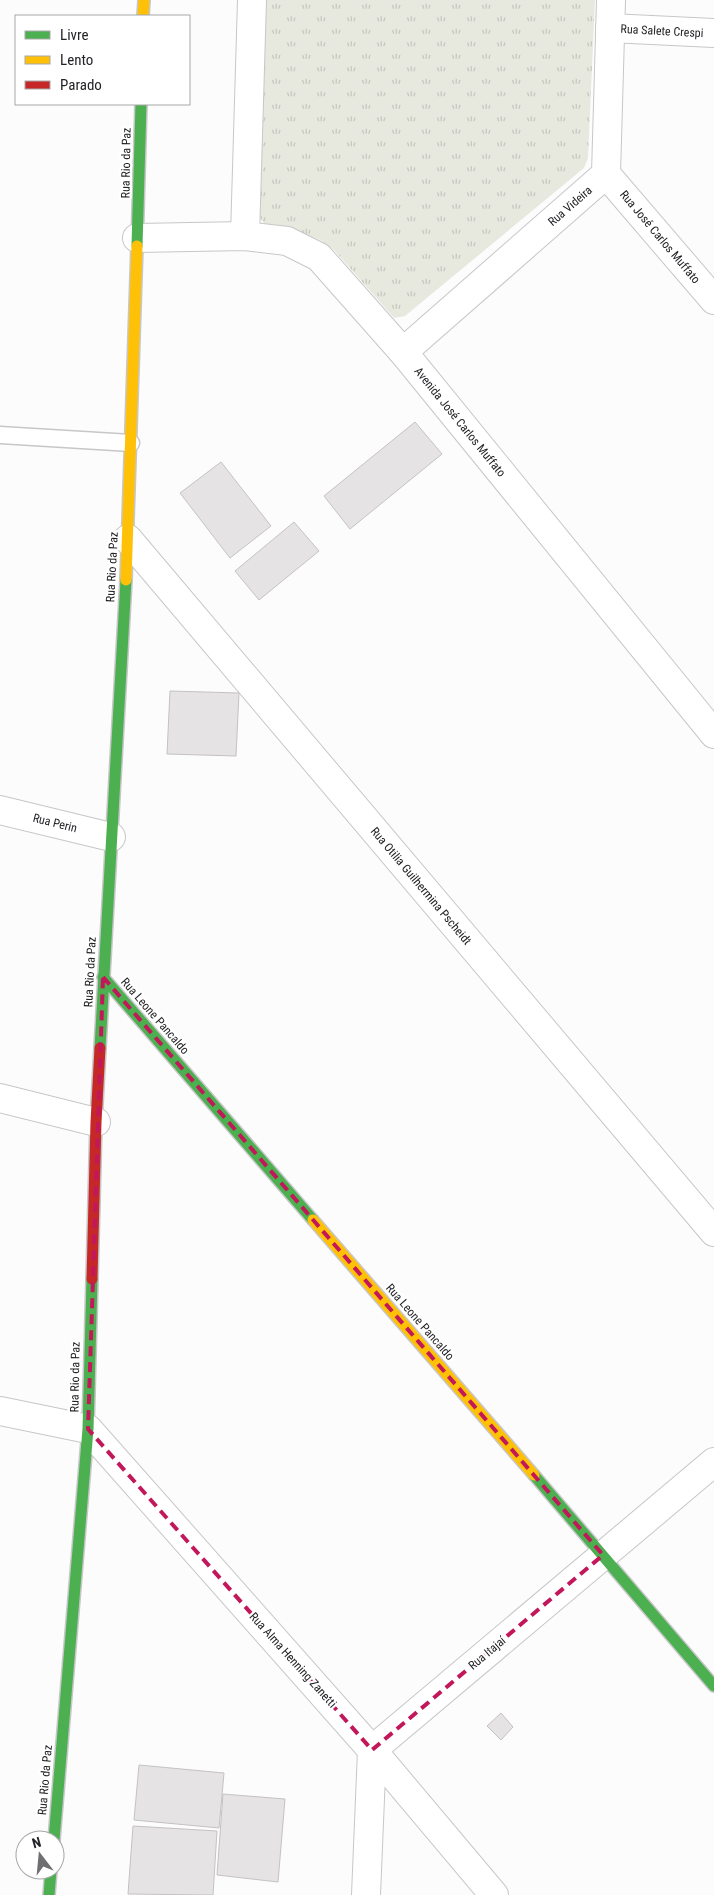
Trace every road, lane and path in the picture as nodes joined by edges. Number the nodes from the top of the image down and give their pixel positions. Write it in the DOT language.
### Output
graph roads {
  1 [pos="144,0"];
  2 [pos="252,0"];
  3 [pos="611,0"];
  4 [pos="143,15"];
  5 [pos="610,28"];
  6 [pos="714,33"];
  7 [pos="141,105"];
  8 [pos="606,174"];
  9 [pos="245,236"];
  10 [pos="137,238"];
  11 [pos="714,300"];
  12 [pos="403,352"];
  13 [pos="0,435"];
  14 [pos="131,443"];
  15 [pos="128,539"];
  16 [pos="714,734"];
  17 [pos="0,810"];
  18 [pos="111,837"];
  19 [pos="103,977"];
  20 [pos="0,1098"];
  21 [pos="96,1122"];
  22 [pos="714,1232"];
  23 [pos="0,1411"];
  24 [pos="88,1429"];
  25 [pos="714,1462"];
  26 [pos="603,1555"];
  27 [pos="714,1686"];
  28 [pos="372,1750"];
  29 [pos="55,1830"];
  30 [pos="50,1880"];
  31 [pos="49,1895"];
  32 [pos="366,1895"];
  33 [pos="494,1895"];
  1 -- 4 [label="main road"];
  2 -- 9 [label="street"];
  3 -- 5 [label="street"];
  5 -- 6 [label="street, Rua Salete Crespi"];
  5 -- 8 [label="street"];
  7 -- 10 [label="main road, Rua Rio da Paz"];
  8 -- 11 [label="street, Rua José Carlos Muffato"];
  8 -- 12 [label="street, Rua Videira"];
  9 -- 10 [label="street, Avenida José Carlos Muffato"];
  9 -- 12 [label="street, Avenida José Carlos Muffato"];
  10 -- 14 [label="main road, Rua Rio da Paz"];
  12 -- 16 [label="street, Avenida José Carlos Muffato"];
  13 -- 14 [label="lane"];
  14 -- 15 [label="main road, Rua Rio da Paz"];
  15 -- 18 [label="main road, Rua Rio da Paz"];
  15 -- 22 [label="street, Rua Otilia Guilhermina Pscheidt"];
  17 -- 18 [label="street, Rua Perin"];
  18 -- 19 [label="main road, Rua Rio da Paz"];
  19 -- 21 [label="main road, Rua Rio da Paz"];
  19 -- 26 [label="main road, Rua Leone Pancaldo"];
  20 -- 21 [label="street"];
  21 -- 24 [label="main road, Rua Rio da Paz"];
  23 -- 24 [label="street"];
  24 -- 28 [label="street, Rua Alma Henning Zanetti"];
  24 -- 29 [label="main road, Rua Rio da Paz"];
  25 -- 26 [label="street, Rua Itajaí"];
  26 -- 27 [label="main road, Rua Leone Pancaldo"];
  26 -- 28 [label="street, Rua Itajaí"];
  28 -- 32 [label="street"];
  28 -- 33 [label="street, Rua Alma Henning Zanetti"];
  30 -- 31 [label="main road"];
}
